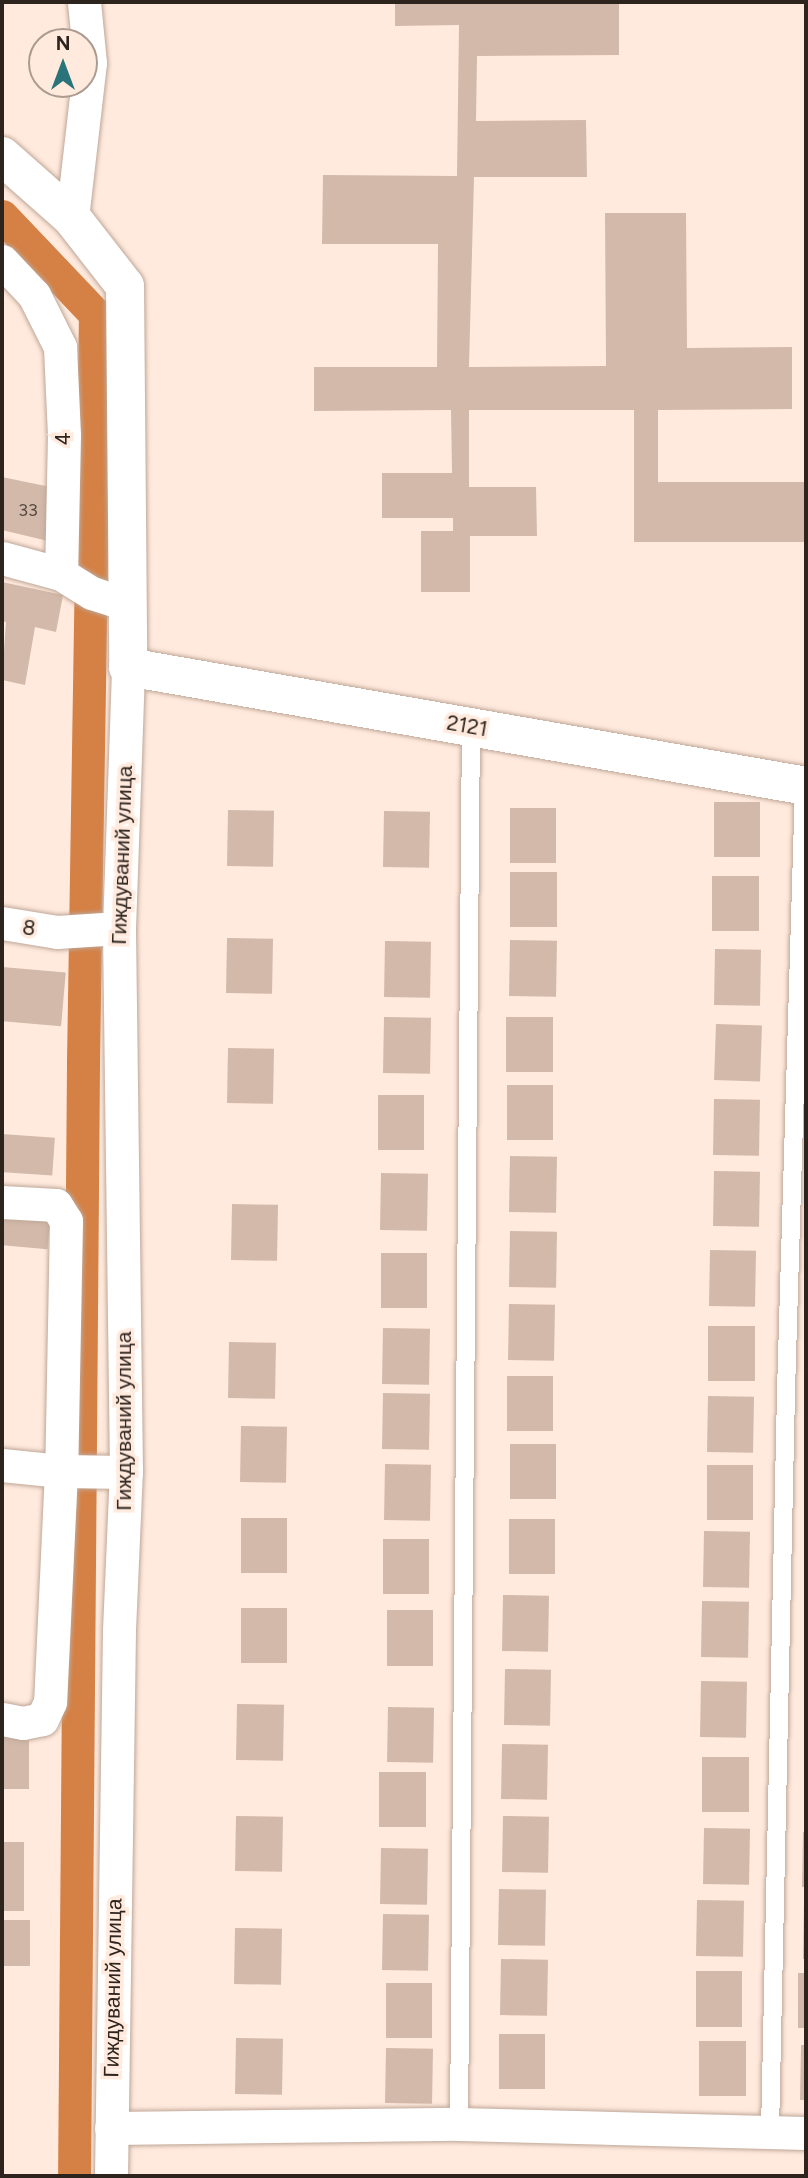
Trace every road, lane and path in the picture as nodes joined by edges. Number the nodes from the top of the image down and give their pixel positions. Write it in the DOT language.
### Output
graph roads {
  1 [pos="84,2"];
  2 [pos="2,156"];
  3 [pos="72,218"];
  4 [pos="2,261"];
  5 [pos="2,558"];
  6 [pos="61,574"];
  7 [pos="120,600"];
  8 [pos="128,667"];
  9 [pos="471,727"];
  10 [pos="805,786"];
  11 [pos="2,923"];
  12 [pos="119,928"];
  13 [pos="2,1202"];
  14 [pos="2,1465"];
  15 [pos="68,1471"];
  16 [pos="121,1472"];
  17 [pos="2,1719"];
  18 [pos="459,2124"];
  19 [pos="111,2128"];
  20 [pos="770,2132"];
  21 [pos="806,2133"];
  22 [pos="111,2176"];
  1 -- 3 [label="street"];
  2 -- 3 [label="street"];
  3 -- 7 [label="street"];
  4 -- 6 [label="street, 4"];
  5 -- 6 [label="street"];
  6 -- 7 [label="street"];
  7 -- 8 [label="street"];
  8 -- 9 [label="street, 2121"];
  8 -- 12 [label="street, Гиждуваний улица"];
  9 -- 10 [label="street, 2121"];
  9 -- 18 [label="lane"];
  10 -- 20 [label="lane"];
  11 -- 12 [label="street, 8"];
  12 -- 16 [label="street, Гиждуваний улица"];
  13 -- 15 [label="street"];
  14 -- 15 [label="street"];
  15 -- 16 [label="street"];
  15 -- 17 [label="street"];
  16 -- 19 [label="street, Гиждуваний улица"];
  18 -- 19 [label="street"];
  18 -- 20 [label="street"];
  19 -- 22 [label="street, Гиждуваний улица"];
  20 -- 21 [label="street"];
}
